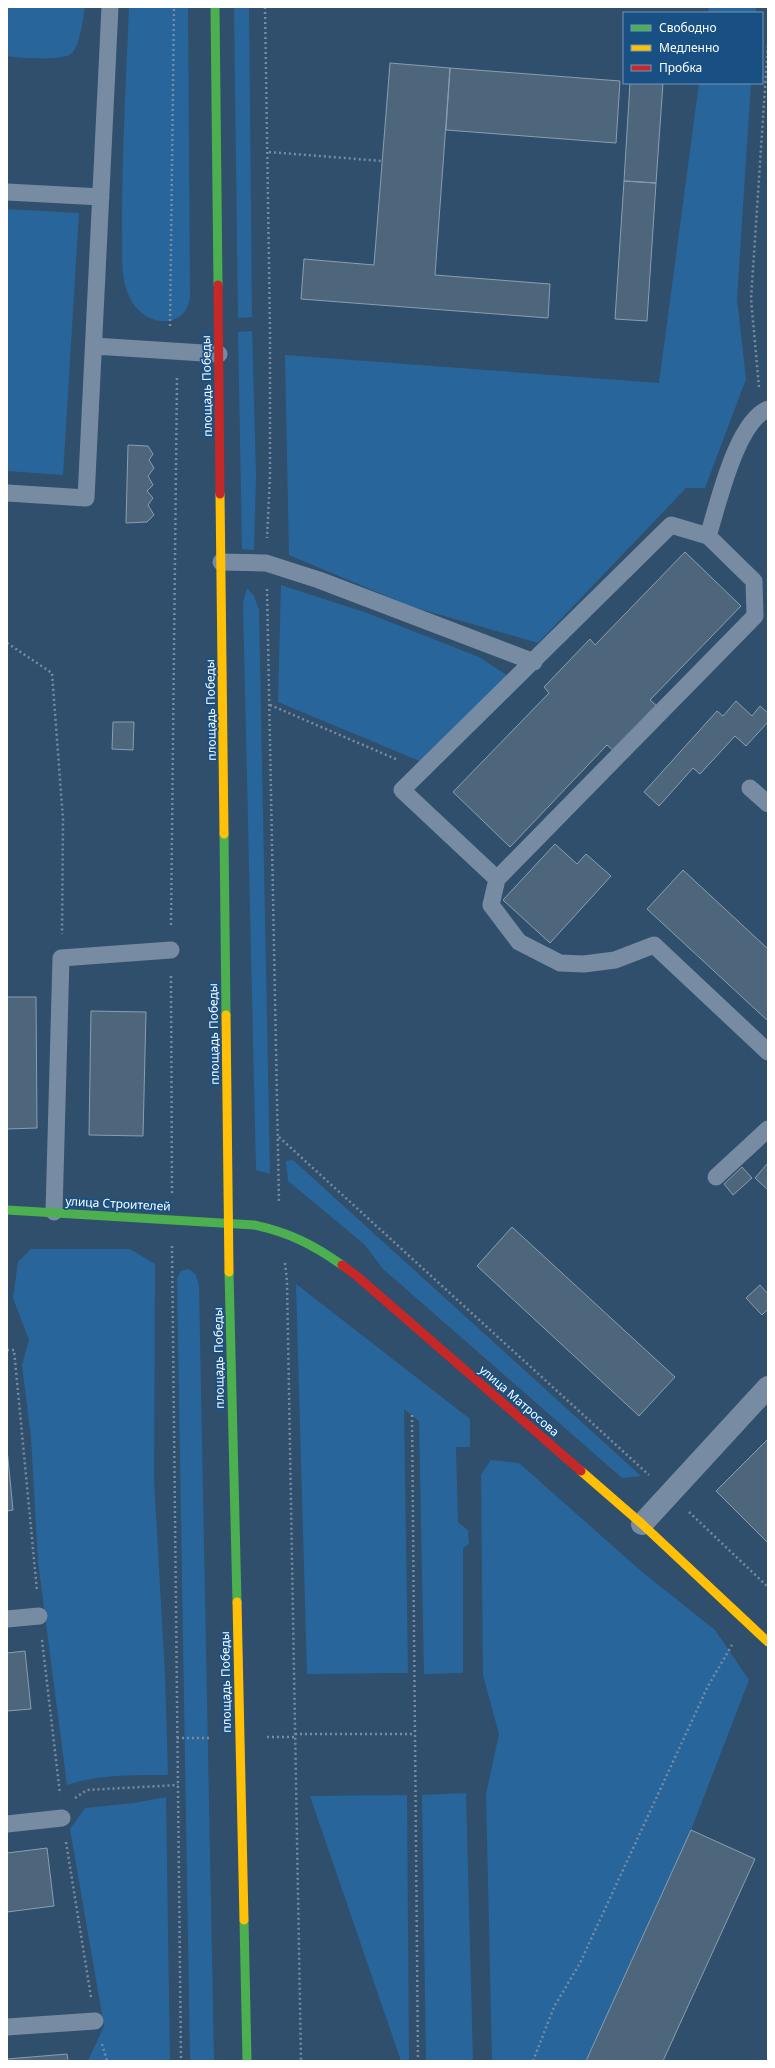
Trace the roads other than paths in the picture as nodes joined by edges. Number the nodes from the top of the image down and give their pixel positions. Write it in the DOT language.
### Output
graph roads {
  1 [pos="110,7"];
  2 [pos="215,7"];
  3 [pos="7,192"];
  4 [pos="101,197"];
  5 [pos="94,346"];
  6 [pos="219,354"];
  7 [pos="765,410"];
  8 [pos="7,492"];
  9 [pos="708,536"];
  10 [pos="221,562"];
  11 [pos="534,662"];
  12 [pos="750,788"];
  13 [pos="768,804"];
  14 [pos="497,879"];
  15 [pos="171,950"];
  16 [pos="768,1052"];
  17 [pos="768,1129"];
  18 [pos="716,1177"];
  19 [pos="7,1210"];
  20 [pos="54,1212"];
  21 [pos="228,1222"];
  22 [pos="768,1387"];
  23 [pos="642,1524"];
  24 [pos="39,1616"];
  25 [pos="7,1619"];
  26 [pos="768,1642"];
  27 [pos="62,1818"];
  28 [pos="7,1824"];
  29 [pos="95,2021"];
  30 [pos="7,2027"];
  31 [pos="247,2061"];
  1 -- 4 [label="lane"];
  2 -- 6 [label="street, площадь Победы"];
  3 -- 4 [label="lane"];
  4 -- 5 [label="lane"];
  5 -- 6 [label="lane"];
  5 -- 8 [label="lane"];
  6 -- 10 [label="street, площадь Победы"];
  7 -- 9 [label="lane"];
  9 -- 11 [label="lane"];
  9 -- 14 [label="lane"];
  10 -- 11 [label="lane"];
  10 -- 21 [label="street, площадь Победы"];
  11 -- 14 [label="lane"];
  12 -- 13 [label="lane"];
  14 -- 16 [label="lane"];
  15 -- 20 [label="lane"];
  17 -- 18 [label="lane"];
  19 -- 20 [label="street, улица Строителей"];
  20 -- 21 [label="street, улица Строителей"];
  21 -- 23 [label="street, улица Матросова"];
  21 -- 31 [label="street, площадь Победы"];
  22 -- 23 [label="street"];
  23 -- 26 [label="street, улица Матросова"];
  24 -- 25 [label="lane"];
  27 -- 28 [label="lane"];
  29 -- 30 [label="lane"];
}
